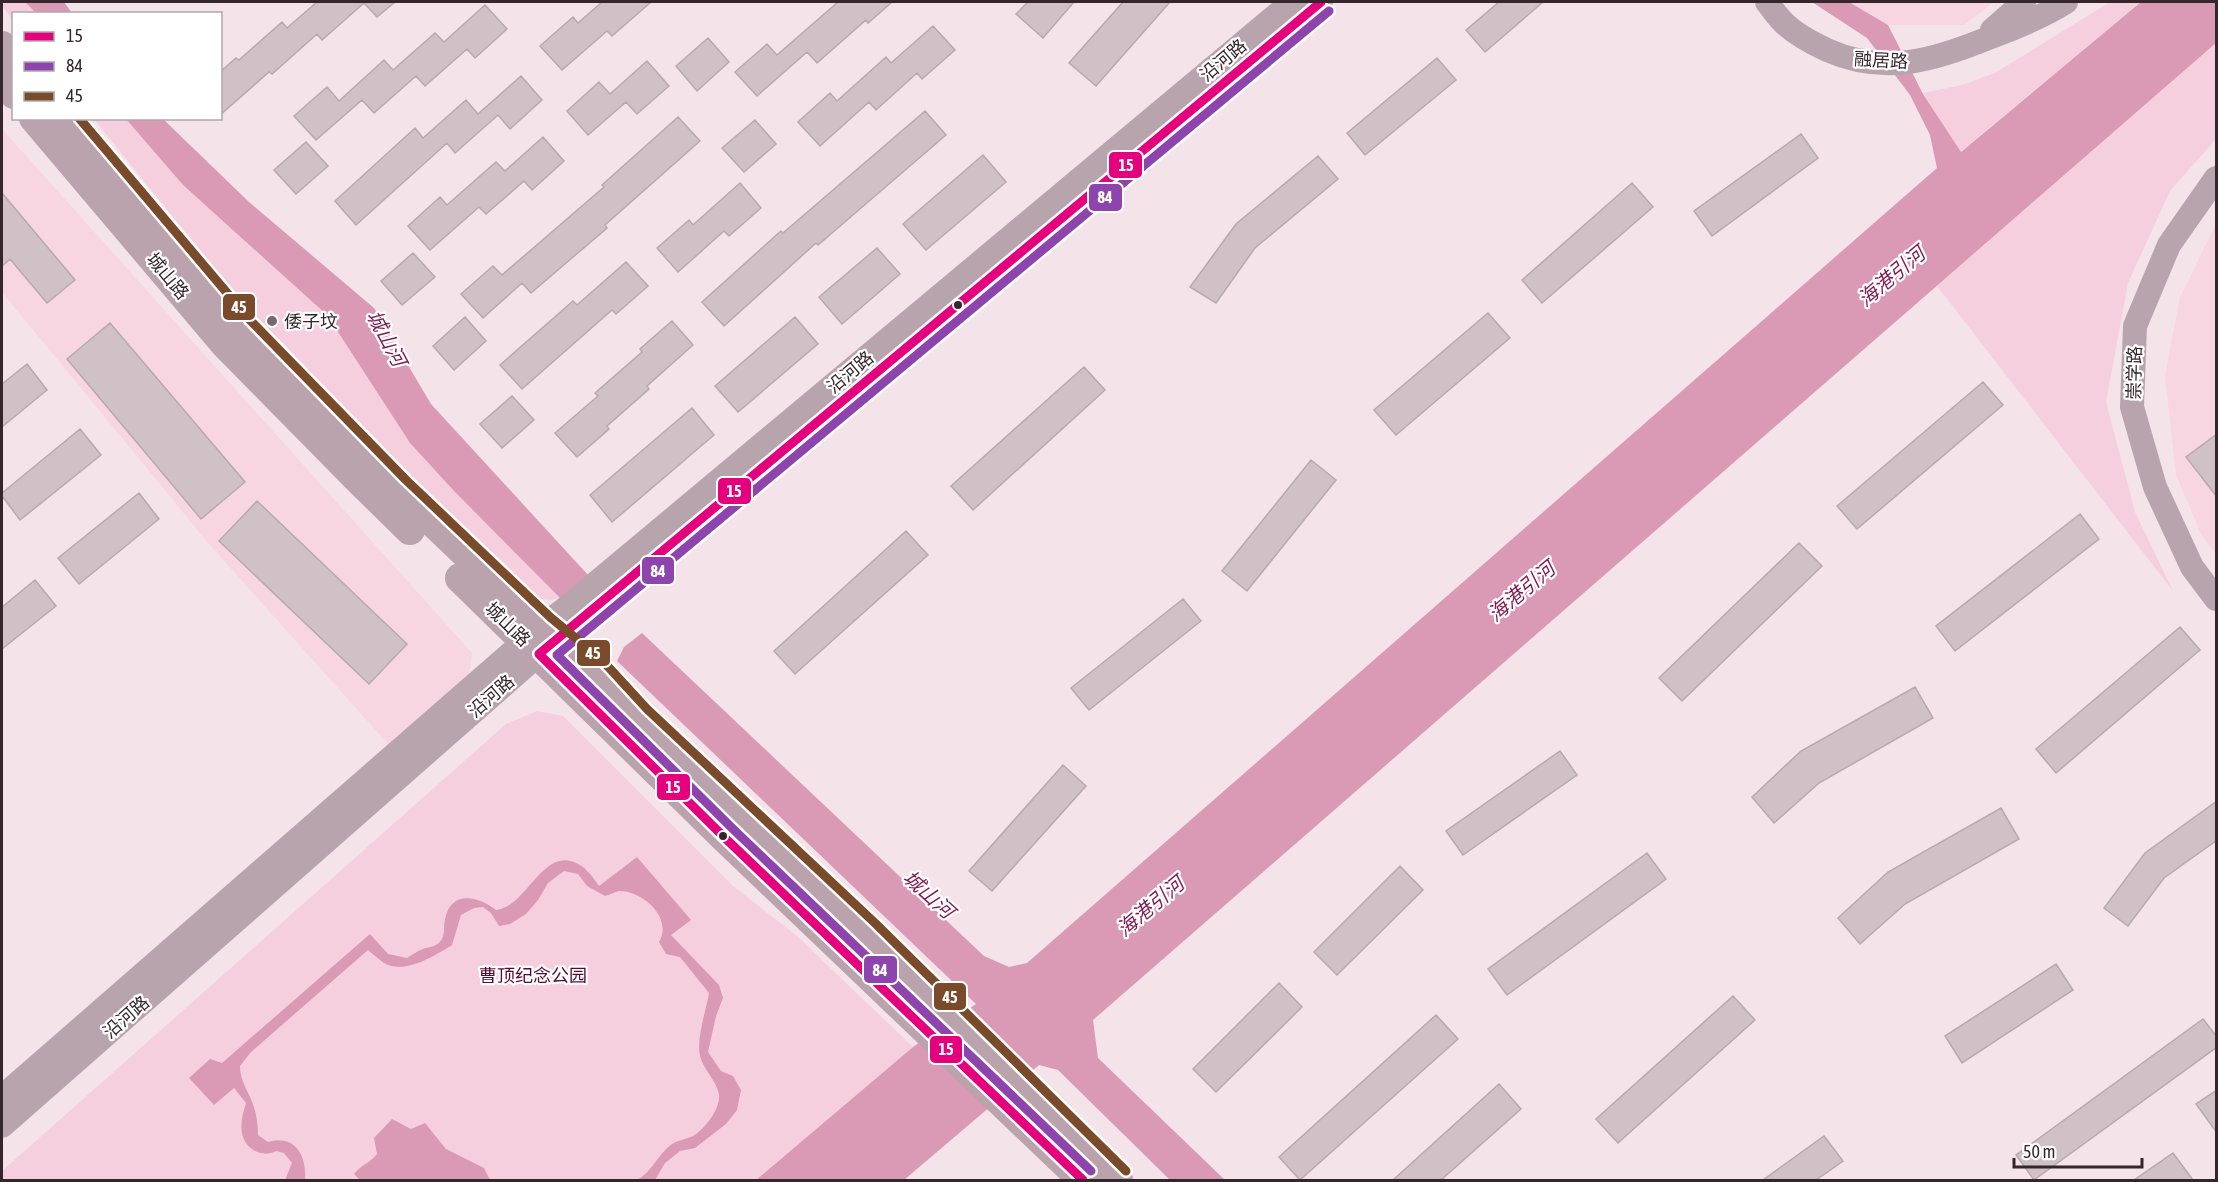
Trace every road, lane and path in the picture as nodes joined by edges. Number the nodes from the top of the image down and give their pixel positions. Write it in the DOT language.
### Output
graph roads {
  1 [pos="1292,2"];
  2 [pos="1321,2"];
  3 [pos="1767,2"];
  4 [pos="2024,2"];
  5 [pos="2066,2"];
  6 [pos="1977,44"];
  7 [pos="2,46"];
  8 [pos="12,58"];
  9 [pos="2,80"];
  10 [pos="12,92"];
  11 [pos="36,120"];
  12 [pos="65,120"];
  13 [pos="2215,182"];
  14 [pos="2217,599"];
  15 [pos="541,640"];
  16 [pos="2,1097"];
  17 [pos="1014,1097"];
  18 [pos="2,1126"];
  19 [pos="1083,1180"];
  20 [pos="1118,1180"];
  1 -- 15 [label="street, 沿河路"];
  2 -- 15 [label="street, 沿河路"];
  3 -- 6 [label="street, 融居路"];
  4 -- 6 [label="street"];
  5 -- 6 [label="street, 融居路"];
  7 -- 8 [label="main road"];
  9 -- 10 [label="main road"];
  11 -- 15 [label="main road, 城山路"];
  12 -- 15 [label="main road, 城山路"];
  13 -- 14 [label="street, 崇学路"];
  15 -- 16 [label="street, 沿河路"];
  15 -- 17 [label="main road, 城山路"];
  15 -- 18 [label="street, 沿河路"];
  17 -- 19 [label="main road, 城山路"];
  17 -- 20 [label="main road, 城山路"];
}
